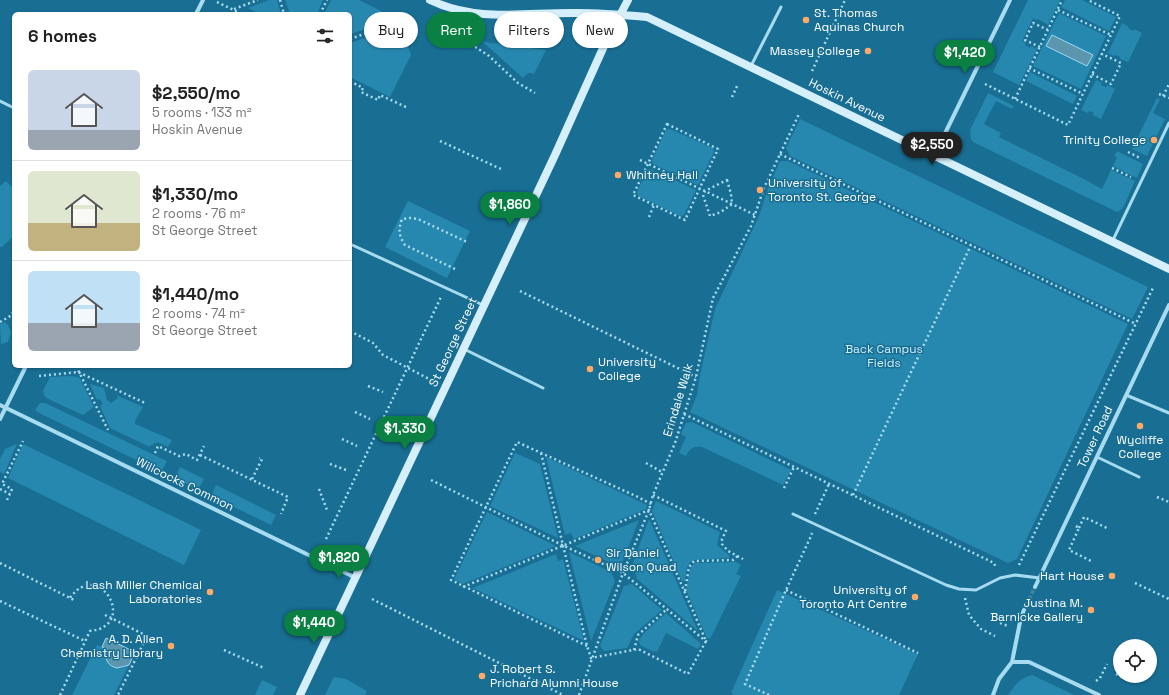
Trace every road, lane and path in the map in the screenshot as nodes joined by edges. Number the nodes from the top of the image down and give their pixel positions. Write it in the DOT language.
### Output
graph roads {
  1 [pos="203,0"];
  2 [pos="258,0"];
  3 [pos="280,0"];
  4 [pos="327,0"];
  5 [pos="430,0"];
  6 [pos="628,0"];
  7 [pos="846,0"];
  8 [pos="1010,0"];
  9 [pos="1062,0"];
  10 [pos="1088,0"];
  11 [pos="217,2"];
  12 [pos="781,7"];
  13 [pos="233,9"];
  14 [pos="1058,10"];
  15 [pos="197,12"];
  16 [pos="238,12"];
  17 [pos="283,12"];
  18 [pos="321,12"];
  19 [pos="572,12"];
  20 [pos="622,12"];
  21 [pos="628,16"];
  22 [pos="1048,30"];
  23 [pos="364,34"];
  24 [pos="1111,35"];
  25 [pos="352,38"];
  26 [pos="1040,47"];
  27 [pos="477,48"];
  28 [pos="605,48"];
  29 [pos="1102,54"];
  30 [pos="750,67"];
  31 [pos="1029,68"];
  32 [pos="812,70"];
  33 [pos="1092,74"];
  34 [pos="352,82"];
  35 [pos="738,84"];
  36 [pos="985,84"];
  37 [pos="1169,84"];
  38 [pos="535,93"];
  39 [pos="1083,94"];
  40 [pos="1160,94"];
  41 [pos="1164,96"];
  42 [pos="732,97"];
  43 [pos="1169,98"];
  44 [pos="1015,99"];
  45 [pos="0,101"];
  46 [pos="12,107"];
  47 [pos="408,108"];
  48 [pos="799,114"];
  49 [pos="1169,123"];
  50 [pos="440,141"];
  51 [pos="780,154"];
  52 [pos="934,156"];
  53 [pos="640,160"];
  54 [pos="648,165"];
  55 [pos="1112,168"];
  56 [pos="501,169"];
  57 [pos="1141,182"];
  58 [pos="699,189"];
  59 [pos="704,191"];
  60 [pos="732,204"];
  61 [pos="654,205"];
  62 [pos="755,215"];
  63 [pos="649,216"];
  64 [pos="467,242"];
  65 [pos="1112,242"];
  66 [pos="352,245"];
  67 [pos="971,245"];
  68 [pos="455,269"];
  69 [pos="1169,269"];
  70 [pos="446,288"];
  71 [pos="1153,288"];
  72 [pos="520,291"];
  73 [pos="1169,305"];
  74 [pos="484,306"];
  75 [pos="12,315"];
  76 [pos="0,322"];
  77 [pos="1136,324"];
  78 [pos="352,332"];
  79 [pos="464,349"];
  80 [pos="25,368"];
  81 [pos="77,368"];
  82 [pos="407,368"];
  83 [pos="78,372"];
  84 [pos="39,376"];
  85 [pos="696,377"];
  86 [pos="433,382"];
  87 [pos="368,386"];
  88 [pos="543,388"];
  89 [pos="383,392"];
  90 [pos="1126,395"];
  91 [pos="144,403"];
  92 [pos="0,405"];
  93 [pos="6,408"];
  94 [pos="355,412"];
  95 [pos="1169,413"];
  96 [pos="684,414"];
  97 [pos="0,419"];
  98 [pos="370,419"];
  99 [pos="108,430"];
  100 [pos="342,439"];
  101 [pos="23,441"];
  102 [pos="204,446"];
  103 [pos="357,446"];
  104 [pos="155,452"];
  105 [pos="541,452"];
  106 [pos="200,455"];
  107 [pos="1097,457"];
  108 [pos="259,458"];
  109 [pos="646,463"];
  110 [pos="330,464"];
  111 [pos="794,467"];
  112 [pos="346,470"];
  113 [pos="662,472"];
  114 [pos="1139,477"];
  115 [pos="252,479"];
  116 [pos="431,480"];
  117 [pos="829,484"];
  118 [pos="784,488"];
  119 [pos="0,489"];
  120 [pos="318,489"];
  121 [pos="10,494"];
  122 [pos="653,495"];
  123 [pos="853,495"];
  124 [pos="1157,497"];
  125 [pos="7,500"];
  126 [pos="1169,502"];
  127 [pos="651,504"];
  128 [pos="485,507"];
  129 [pos="327,510"];
  130 [pos="649,510"];
  131 [pos="281,514"];
  132 [pos="793,514"];
  133 [pos="1066,521"];
  134 [pos="813,523"];
  135 [pos="1079,528"];
  136 [pos="1109,529"];
  137 [pos="326,539"];
  138 [pos="564,546"];
  139 [pos="738,556"];
  140 [pos="743,559"];
  141 [pos="1093,562"];
  142 [pos="0,563"];
  143 [pos="623,573"];
  144 [pos="1015,575"];
  145 [pos="356,578"];
  146 [pos="1000,578"];
  147 [pos="1040,578"];
  148 [pos="1135,584"];
  149 [pos="463,587"];
  150 [pos="1035,588"];
  151 [pos="964,589"];
  152 [pos="786,590"];
  153 [pos="684,592"];
  154 [pos="70,598"];
  155 [pos="372,598"];
  156 [pos="1169,599"];
  157 [pos="0,601"];
  158 [pos="76,601"];
  159 [pos="667,609"];
  160 [pos="1024,610"];
  161 [pos="105,615"];
  162 [pos="111,618"];
  163 [pos="996,636"];
  164 [pos="85,641"];
  165 [pos="707,642"];
  166 [pos="587,646"];
  167 [pos="224,650"];
  168 [pos="634,650"];
  169 [pos="918,653"];
  170 [pos="591,658"];
  171 [pos="1012,662"];
  172 [pos="1107,664"];
  173 [pos="264,668"];
  174 [pos="1100,678"];
  175 [pos="60,695"];
  176 [pos="118,695"];
  177 [pos="300,695"];
  178 [pos="563,695"];
  179 [pos="578,695"];
  180 [pos="769,695"];
  181 [pos="993,695"];
  182 [pos="1099,695"];
  1 -- 15 [label="street"];
  2 -- 13 [label="path"];
  3 -- 17 [label="path"];
  4 -- 18 [label="path"];
  5 -- 19 [label="street, Hoskin Avenue"];
  6 -- 20 [label="street, St George Street"];
  7 -- 32 [label="path"];
  8 -- 52 [label="street"];
  9 -- 14 [label="path"];
  10 -- 24 [label="path"];
  11 -- 13 [label="path"];
  12 -- 30 [label="lane"];
  13 -- 16 [label="path"];
  14 -- 22 [label="path"];
  14 -- 24 [label="path"];
  21 -- 30 [label="street, Hoskin Avenue"];
  22 -- 26 [label="path"];
  22 -- 26 [label="path"];
  23 -- 25 [label="path"];
  24 -- 29 [label="path"];
  26 -- 31 [label="path"];
  27 -- 38 [label="path"];
  28 -- 74 [label="street, St George Street"];
  29 -- 33 [label="path"];
  29 -- 33 [label="path"];
  30 -- 52 [label="street, Hoskin Avenue"];
  31 -- 39 [label="path"];
  31 -- 44 [label="path"];
  33 -- 39 [label="path"];
  34 -- 47 [label="path"];
  35 -- 42 [label="path"];
  36 -- 44 [label="path"];
  37 -- 41 [label="path"];
  39 -- 44 [label="path"];
  40 -- 41 [label="path"];
  41 -- 43 [label="path"];
  45 -- 46 [label="lane"];
  48 -- 51 [label="path, Erindale Walk"];
  49 -- 57 [label="lane"];
  50 -- 56 [label="path"];
  51 -- 62 [label="path, Erindale Walk"];
  51 -- 67 [label="path"];
  52 -- 65 [label="street, Hoskin Avenue"];
  53 -- 54 [label="path"];
  54 -- 58 [label="path"];
  54 -- 58 [label="path"];
  54 -- 61 [label="path"];
  55 -- 57 [label="path"];
  57 -- 65 [label="lane"];
  58 -- 59 [label="path"];
  58 -- 61 [label="path"];
  59 -- 60 [label="path"];
  59 -- 60 [label="path"];
  59 -- 60 [label="path"];
  60 -- 62 [label="path"];
  61 -- 63 [label="path"];
  62 -- 85 [label="path, Erindale Walk"];
  64 -- 68 [label="path"];
  65 -- 69 [label="street, Hoskin Avenue"];
  66 -- 70 [label="lane"];
  67 -- 77 [label="path"];
  67 -- 123 [label="path"];
  70 -- 74 [label="lane"];
  70 -- 82 [label="path"];
  71 -- 77 [label="path"];
  72 -- 85 [label="path"];
  73 -- 90 [label="street, Tower Road"];
  74 -- 79 [label="street, St George Street"];
  75 -- 76 [label="path"];
  77 -- 144 [label="path"];
  78 -- 82 [label="path"];
  79 -- 88 [label="lane"];
  79 -- 145 [label="street, St George Street"];
  80 -- 93 [label="street"];
  81 -- 83 [label="path"];
  82 -- 86 [label="path"];
  82 -- 137 [label="path"];
  83 -- 84 [label="path"];
  83 -- 91 [label="path"];
  83 -- 99 [label="path"];
  85 -- 96 [label="path, Erindale Walk"];
  87 -- 89 [label="path"];
  90 -- 95 [label="lane"];
  90 -- 107 [label="street, Tower Road"];
  92 -- 93 [label="street, Willcocks Common"];
  93 -- 97 [label="street"];
  93 -- 145 [label="street, Willcocks Common"];
  94 -- 98 [label="path"];
  96 -- 111 [label="path"];
  96 -- 113 [label="path, Erindale Walk"];
  100 -- 103 [label="path"];
  101 -- 121 [label="path"];
  102 -- 106 [label="path"];
  104 -- 106 [label="path"];
  105 -- 127 [label="path"];
  105 -- 128 [label="path"];
  105 -- 138 [label="path"];
  106 -- 115 [label="path"];
  107 -- 114 [label="lane"];
  107 -- 133 [label="street, Tower Road"];
  108 -- 115 [label="path"];
  109 -- 113 [label="path"];
  110 -- 112 [label="path"];
  111 -- 117 [label="path"];
  111 -- 118 [label="path"];
  113 -- 122 [label="path, Erindale Walk"];
  115 -- 131 [label="path"];
  116 -- 128 [label="path"];
  117 -- 123 [label="path"];
  117 -- 134 [label="path"];
  119 -- 121 [label="path"];
  120 -- 129 [label="path"];
  121 -- 125 [label="path"];
  122 -- 127 [label="path, Erindale Walk"];
  122 -- 139 [label="path"];
  123 -- 146 [label="path"];
  124 -- 126 [label="path"];
  127 -- 130 [label="path, Erindale Walk"];
  128 -- 138 [label="path"];
  128 -- 149 [label="path"];
  130 -- 138 [label="path"];
  130 -- 143 [label="path, Erindale Walk"];
  130 -- 153 [label="path"];
  132 -- 134 [label="lane"];
  133 -- 135 [label="path"];
  133 -- 147 [label="street, Tower Road"];
  134 -- 151 [label="lane"];
  134 -- 152 [label="path"];
  135 -- 136 [label="path"];
  135 -- 141 [label="path"];
  138 -- 143 [label="path"];
  138 -- 149 [label="path"];
  138 -- 166 [label="path"];
  139 -- 140 [label="path"];
  139 -- 153 [label="path"];
  142 -- 154 [label="path"];
  143 -- 159 [label="path"];
  143 -- 170 [label="path, Erindale Walk"];
  144 -- 146 [label="lane"];
  144 -- 147 [label="lane"];
  145 -- 177 [label="street, St George Street"];
  146 -- 151 [label="lane"];
  147 -- 150 [label="street, Tower Road"];
  148 -- 156 [label="path"];
  149 -- 166 [label="path"];
  151 -- 163 [label="path"];
  152 -- 169 [label="path"];
  152 -- 180 [label="path"];
  153 -- 165 [label="path"];
  154 -- 158 [label="path"];
  154 -- 162 [label="path"];
  155 -- 178 [label="path"];
  157 -- 164 [label="path"];
  159 -- 165 [label="path"];
  159 -- 168 [label="path"];
  160 -- 171 [label="street"];
  161 -- 162 [label="path"];
  162 -- 164 [label="path"];
  162 -- 176 [label="path"];
  164 -- 175 [label="path"];
  165 -- 168 [label="path"];
  166 -- 170 [label="path"];
  167 -- 173 [label="path"];
  168 -- 170 [label="path"];
  170 -- 179 [label="path, Erindale Walk"];
  171 -- 181 [label="street"];
  171 -- 182 [label="street"];
  172 -- 174 [label="path"];
}
